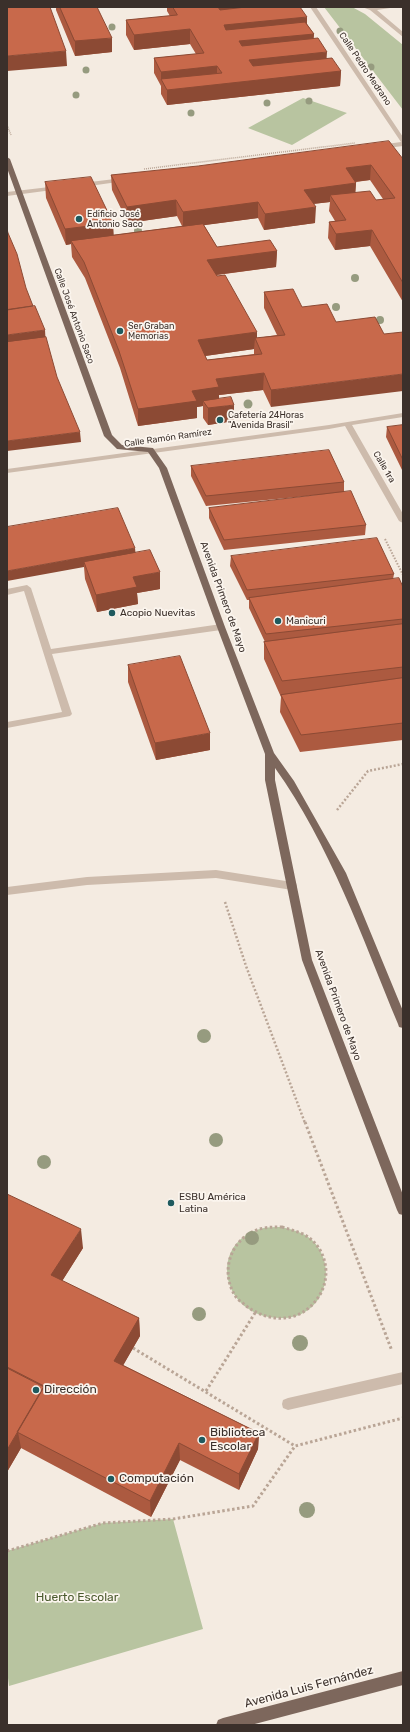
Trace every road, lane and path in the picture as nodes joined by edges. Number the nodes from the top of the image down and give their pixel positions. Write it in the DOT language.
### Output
graph roads {
  1 [pos="312,7"];
  2 [pos="365,7"];
  3 [pos="394,7"];
  4 [pos="372,10"];
  5 [pos="403,35"];
  6 [pos="7,125"];
  7 [pos="13,139"];
  8 [pos="403,141"];
  9 [pos="356,143"];
  10 [pos="403,144"];
  11 [pos="370,148"];
  12 [pos="7,159"];
  13 [pos="143,169"];
  14 [pos="131,179"];
  15 [pos="75,186"];
  16 [pos="67,187"];
  17 [pos="19,192"];
  18 [pos="7,194"];
  19 [pos="403,415"];
  20 [pos="347,423"];
  21 [pos="150,450"];
  22 [pos="7,471"];
  23 [pos="403,521"];
  24 [pos="7,592"];
  25 [pos="221,627"];
  26 [pos="47,652"];
  27 [pos="7,725"];
  28 [pos="270,754"];
  29 [pos="403,764"];
  30 [pos="333,816"];
  31 [pos="216,874"];
  32 [pos="292,886"];
  33 [pos="7,891"];
  34 [pos="403,1024"];
  35 [pos="403,1210"];
  36 [pos="255,1313"];
  37 [pos="133,1348"];
  38 [pos="403,1378"];
  39 [pos="206,1391"];
  40 [pos="288,1404"];
  41 [pos="403,1418"];
  42 [pos="295,1446"];
  43 [pos="7,1551"];
  44 [pos="403,1678"];
  45 [pos="223,1725"];
  1 -- 8 [label="street, Calle Pedro Medrano"];
  2 -- 4 [label="street"];
  3 -- 4 [label="street"];
  4 -- 5 [label="street"];
  6 -- 7 [label="path"];
  9 -- 13 [label="path"];
  10 -- 11 [label="street"];
  12 -- 17 [label="main road, Calle José Antonio Saco"];
  14 -- 15 [label="street"];
  16 -- 17 [label="street"];
  17 -- 18 [label="street"];
  17 -- 21 [label="main road, Calle José Antonio Saco"];
  19 -- 20 [label="street, Calle Ramón Ramírez"];
  20 -- 21 [label="street, Calle Ramón Ramírez"];
  20 -- 23 [label="street, Calle 1ra"];
  21 -- 22 [label="street, Calle Ramón Ramírez"];
  21 -- 25 [label="main road, Avenida Primero de Mayo"];
  24 -- 26 [label="street"];
  25 -- 26 [label="street"];
  25 -- 28 [label="main road, Avenida Primero de Mayo"];
  26 -- 27 [label="street"];
  28 -- 32 [label="main road, Avenida Primero de Mayo"];
  28 -- 34 [label="main road, Avenida Primero de Mayo"];
  29 -- 30 [label="path"];
  31 -- 32 [label="street"];
  31 -- 33 [label="street"];
  31 -- 38 [label="path"];
  32 -- 35 [label="main road, Avenida Primero de Mayo"];
  36 -- 36 [label="path"];
  36 -- 39 [label="path"];
  37 -- 39 [label="path"];
  38 -- 40 [label="street"];
  39 -- 42 [label="path"];
  41 -- 42 [label="path"];
  42 -- 43 [label="path"];
  44 -- 45 [label="main road, Avenida Luis Fernández"];
}
